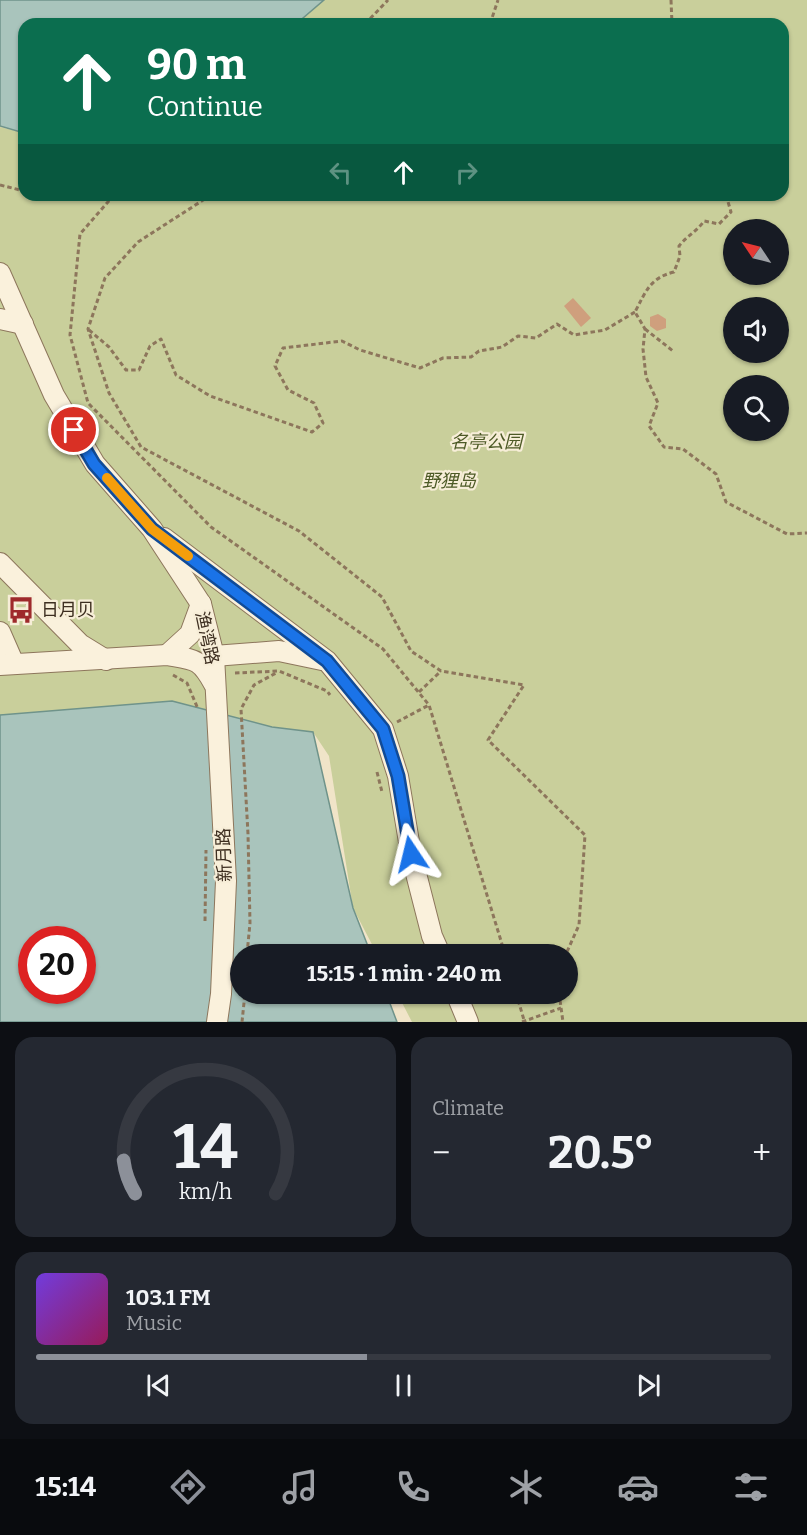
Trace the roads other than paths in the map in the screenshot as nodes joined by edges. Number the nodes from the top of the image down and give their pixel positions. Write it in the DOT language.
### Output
graph roads {
  1 [pos="0,273"];
  2 [pos="0,319"];
  3 [pos="23,324"];
  4 [pos="152,529"];
  5 [pos="0,563"];
  6 [pos="201,604"];
  7 [pos="0,632"];
  8 [pos="105,660"];
  9 [pos="327,661"];
  10 [pos="7,664"];
  11 [pos="168,664"];
  12 [pos="215,672"];
  13 [pos="436,944"];
  14 [pos="461,1004"];
  15 [pos="217,1022"];
  16 [pos="468,1022"];
  1 -- 3 [label="street, 渔湾路"];
  2 -- 3 [label="street"];
  3 -- 4 [label="street, 渔湾路"];
  4 -- 6 [label="street, 渔湾路"];
  4 -- 9 [label="street"];
  5 -- 8 [label="street"];
  6 -- 11 [label="street"];
  6 -- 12 [label="street, 渔湾路"];
  7 -- 10 [label="street"];
  8 -- 10 [label="street, 渔湾路"];
  8 -- 11 [label="street, 渔湾路"];
  9 -- 12 [label="street"];
  9 -- 13 [label="street"];
  11 -- 12 [label="street, 渔湾路"];
  12 -- 15 [label="street, 新月路"];
  14 -- 16 [label="street"];
}
